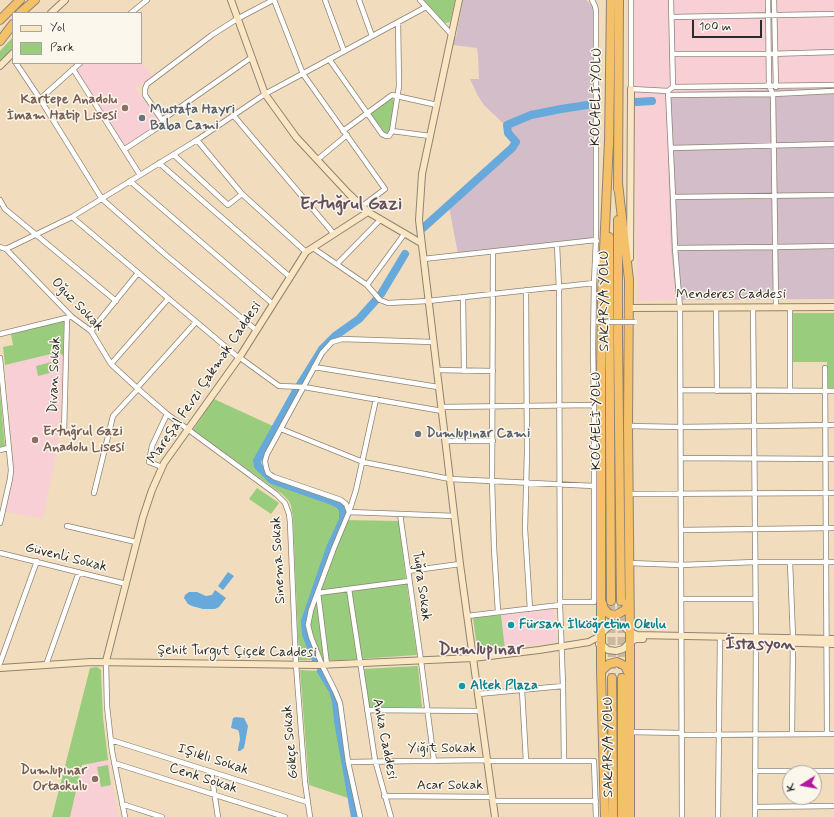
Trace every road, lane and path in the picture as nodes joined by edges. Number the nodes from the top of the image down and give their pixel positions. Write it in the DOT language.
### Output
graph roads {
  1 [pos="20,0"];
  2 [pos="35,0"];
  3 [pos="65,0"];
  4 [pos="147,0"];
  5 [pos="231,0"];
  6 [pos="274,0"];
  7 [pos="325,0"];
  8 [pos="359,0"];
  9 [pos="420,0"];
  10 [pos="459,0"];
  11 [pos="592,0"];
  12 [pos="605,0"];
  13 [pos="611,0"];
  14 [pos="619,0"];
  15 [pos="630,0"];
  16 [pos="671,0"];
  17 [pos="768,0"];
  18 [pos="774,0"];
  19 [pos="426,7"];
  20 [pos="22,12"];
  21 [pos="52,12"];
  22 [pos="131,12"];
  23 [pos="834,14"];
  24 [pos="768,15"];
  25 [pos="774,15"];
  26 [pos="672,17"];
  27 [pos="237,19"];
  28 [pos="0,20"];
  29 [pos="12,21"];
  30 [pos="398,22"];
  31 [pos="12,25"];
  32 [pos="0,33"];
  33 [pos="452,35"];
  34 [pos="372,36"];
  35 [pos="0,41"];
  36 [pos="344,51"];
  37 [pos="834,52"];
  38 [pos="775,53"];
  39 [pos="673,54"];
  40 [pos="769,54"];
  41 [pos="12,56"];
  42 [pos="252,57"];
  43 [pos="329,59"];
  44 [pos="17,64"];
  45 [pos="79,64"];
  46 [pos="0,66"];
  47 [pos="73,70"];
  48 [pos="303,74"];
  49 [pos="610,82"];
  50 [pos="834,85"];
  51 [pos="770,86"];
  52 [pos="776,86"];
  53 [pos="674,88"];
  54 [pos="631,90"];
  55 [pos="834,91"];
  56 [pos="668,93"];
  57 [pos="265,94"];
  58 [pos="773,94"];
  59 [pos="397,96"];
  60 [pos="40,99"];
  61 [pos="437,105"];
  62 [pos="367,113"];
  63 [pos="234,116"];
  64 [pos="162,120"];
  65 [pos="392,131"];
  66 [pos="345,133"];
  67 [pos="430,136"];
  68 [pos="197,140"];
  69 [pos="609,142"];
  70 [pos="834,144"];
  71 [pos="773,146"];
  72 [pos="671,148"];
  73 [pos="125,149"];
  74 [pos="174,154"];
  75 [pos="317,160"];
  76 [pos="159,164"];
  77 [pos="140,175"];
  78 [pos="130,181"];
  79 [pos="618,183"];
  80 [pos="242,194"];
  81 [pos="834,195"];
  82 [pos="774,196"];
  83 [pos="674,197"];
  84 [pos="102,199"];
  85 [pos="0,200"];
  86 [pos="361,207"];
  87 [pos="368,212"];
  88 [pos="72,217"];
  89 [pos="381,220"];
  90 [pos="405,233"];
  91 [pos="334,234"];
  92 [pos="37,235"];
  93 [pos="596,240"];
  94 [pos="421,243"];
  95 [pos="557,244"];
  96 [pos="834,246"];
  97 [pos="0,247"];
  98 [pos="313,248"];
  99 [pos="674,248"];
  100 [pos="775,248"];
  101 [pos="6,249"];
  102 [pos="306,252"];
  103 [pos="493,252"];
  104 [pos="423,259"];
  105 [pos="337,264"];
  106 [pos="138,273"];
  107 [pos="290,277"];
  108 [pos="629,280"];
  109 [pos="594,283"];
  110 [pos="366,285"];
  111 [pos="559,288"];
  112 [pos="526,290"];
  113 [pos="494,294"];
  114 [pos="602,294"];
  115 [pos="463,297"];
  116 [pos="168,299"];
  117 [pos="116,301"];
  118 [pos="428,301"];
  119 [pos="273,304"];
  120 [pos="716,307"];
  121 [pos="753,307"];
  122 [pos="776,307"];
  123 [pos="790,307"];
  124 [pos="834,307"];
  125 [pos="629,308"];
  126 [pos="680,308"];
  127 [pos="70,317"];
  128 [pos="196,322"];
  129 [pos="598,322"];
  130 [pos="634,322"];
  131 [pos="256,330"];
  132 [pos="91,331"];
  133 [pos="0,334"];
  134 [pos="432,342"];
  135 [pos="0,358"];
  136 [pos="239,358"];
  137 [pos="111,364"];
  138 [pos="314,367"];
  139 [pos="825,368"];
  140 [pos="436,370"];
  141 [pos="464,371"];
  142 [pos="493,371"];
  143 [pos="304,387"];
  144 [pos="438,387"];
  145 [pos="138,389"];
  146 [pos="680,390"];
  147 [pos="716,391"];
  148 [pos="753,391"];
  149 [pos="790,391"];
  150 [pos="826,391"];
  151 [pos="834,391"];
  152 [pos="376,399"];
  153 [pos="594,405"];
  154 [pos="493,406"];
  155 [pos="526,406"];
  156 [pos="559,406"];
  157 [pos="441,409"];
  158 [pos="166,414"];
  159 [pos="754,425"];
  160 [pos="826,425"];
  161 [pos="834,425"];
  162 [pos="628,426"];
  163 [pos="680,427"];
  164 [pos="281,429"];
  165 [pos="188,430"];
  166 [pos="64,432"];
  167 [pos="446,441"];
  168 [pos="493,441"];
  169 [pos="8,448"];
  170 [pos="0,450"];
  171 [pos="681,458"];
  172 [pos="754,459"];
  173 [pos="825,459"];
  174 [pos="834,459"];
  175 [pos="363,462"];
  176 [pos="162,467"];
  177 [pos="450,479"];
  178 [pos="492,481"];
  179 [pos="526,483"];
  180 [pos="559,485"];
  181 [pos="594,486"];
  182 [pos="94,493"];
  183 [pos="754,493"];
  184 [pos="826,493"];
  185 [pos="834,493"];
  186 [pos="628,494"];
  187 [pos="681,494"];
  188 [pos="349,512"];
  189 [pos="400,514"];
  190 [pos="454,516"];
  191 [pos="0,523"];
  192 [pos="67,526"];
  193 [pos="754,528"];
  194 [pos="826,528"];
  195 [pos="834,528"];
  196 [pos="681,530"];
  197 [pos="136,542"];
  198 [pos="0,553"];
  199 [pos="37,562"];
  200 [pos="755,562"];
  201 [pos="790,562"];
  202 [pos="826,562"];
  203 [pos="834,562"];
  204 [pos="629,563"];
  205 [pos="460,564"];
  206 [pos="681,565"];
  207 [pos="408,571"];
  208 [pos="79,572"];
  209 [pos="409,581"];
  210 [pos="126,584"];
  211 [pos="349,589"];
  212 [pos="318,593"];
  213 [pos="630,595"];
  214 [pos="682,599"];
  215 [pos="755,599"];
  216 [pos="601,602"];
  217 [pos="611,602"];
  218 [pos="622,602"];
  219 [pos="560,604"];
  220 [pos="530,609"];
  221 [pos="498,612"];
  222 [pos="467,616"];
  223 [pos="601,634"];
  224 [pos="635,637"];
  225 [pos="681,638"];
  226 [pos="720,639"];
  227 [pos="756,639"];
  228 [pos="834,639"];
  229 [pos="793,640"];
  230 [pos="827,641"];
  231 [pos="589,642"];
  232 [pos="601,644"];
  233 [pos="834,644"];
  234 [pos="562,646"];
  235 [pos="473,658"];
  236 [pos="106,661"];
  237 [pos="421,661"];
  238 [pos="0,664"];
  239 [pos="360,664"];
  240 [pos="46,665"];
  241 [pos="296,665"];
  242 [pos="324,665"];
  243 [pos="0,668"];
  244 [pos="601,671"];
  245 [pos="626,677"];
  246 [pos="612,678"];
  247 [pos="563,686"];
  248 [pos="522,690"];
  249 [pos="478,694"];
  250 [pos="366,710"];
  251 [pos="427,710"];
  252 [pos="480,711"];
  253 [pos="630,732"];
  254 [pos="682,734"];
  255 [pos="719,734"];
  256 [pos="754,734"];
  257 [pos="792,734"];
  258 [pos="827,734"];
  259 [pos="834,734"];
  260 [pos="111,740"];
  261 [pos="375,760"];
  262 [pos="434,760"];
  263 [pos="486,760"];
  264 [pos="526,761"];
  265 [pos="564,761"];
  266 [pos="348,762"];
  267 [pos="114,763"];
  268 [pos="755,771"];
  269 [pos="834,771"];
  270 [pos="211,772"];
  271 [pos="214,794"];
  272 [pos="384,796"];
  273 [pos="492,799"];
  274 [pos="596,800"];
  275 [pos="307,802"];
  276 [pos="122,804"];
  277 [pos="834,806"];
  278 [pos="755,807"];
  279 [pos="628,816"];
  280 [pos="125,817"];
  281 [pos="162,817"];
  282 [pos="218,817"];
  283 [pos="284,817"];
  284 [pos="310,817"];
  285 [pos="360,817"];
  286 [pos="391,817"];
  287 [pos="495,817"];
  288 [pos="596,817"];
  289 [pos="604,817"];
  290 [pos="613,817"];
  291 [pos="682,817"];
  292 [pos="718,817"];
  293 [pos="755,817"];
  1 -- 28 [label="highway"];
  2 -- 20 [label="highway"];
  3 -- 21 [label="street"];
  4 -- 22 [label="street"];
  5 -- 27 [label="street"];
  6 -- 27 [label="street"];
  6 -- 48 [label="street"];
  7 -- 36 [label="street"];
  8 -- 34 [label="street"];
  9 -- 19 [label="street"];
  10 -- 33 [label="street"];
  11 -- 93 [label="street"];
  12 -- 49 [label="highway"];
  13 -- 49 [label="highway, KOCAELİ YOLU"];
  14 -- 79 [label="highway, SAKARYA YOLU"];
  15 -- 54 [label="street"];
  16 -- 26 [label="street"];
  17 -- 24 [label="street"];
  18 -- 25 [label="street"];
  19 -- 30 [label="street"];
  19 -- 33 [label="street"];
  23 -- 25 [label="street"];
  24 -- 25 [label="street"];
  24 -- 26 [label="street"];
  24 -- 40 [label="street"];
  25 -- 38 [label="street"];
  26 -- 39 [label="street"];
  27 -- 42 [label="street"];
  27 -- 64 [label="street"];
  29 -- 32 [label="highway"];
  30 -- 34 [label="street"];
  30 -- 59 [label="street"];
  31 -- 35 [label="highway"];
  33 -- 61 [label="street"];
  34 -- 36 [label="street"];
  36 -- 43 [label="street"];
  37 -- 38 [label="street"];
  38 -- 40 [label="street"];
  38 -- 52 [label="street"];
  39 -- 40 [label="street"];
  39 -- 53 [label="street"];
  40 -- 51 [label="street"];
  41 -- 46 [label="street"];
  42 -- 57 [label="street"];
  42 -- 64 [label="street"];
  43 -- 48 [label="street"];
  43 -- 62 [label="street"];
  44 -- 60 [label="street"];
  45 -- 47 [label="street"];
  47 -- 60 [label="street"];
  47 -- 73 [label="street"];
  48 -- 57 [label="street"];
  48 -- 66 [label="street"];
  49 -- 69 [label="highway, KOCAELİ YOLU"];
  50 -- 52 [label="street"];
  51 -- 52 [label="street"];
  51 -- 53 [label="street"];
  51 -- 58 [label="street"];
  52 -- 58 [label="street"];
  53 -- 56 [label="street"];
  54 -- 56 [label="street"];
  54 -- 108 [label="street"];
  55 -- 58 [label="street"];
  56 -- 58 [label="street"];
  56 -- 72 [label="street"];
  57 -- 63 [label="street"];
  57 -- 75 [label="street"];
  58 -- 71 [label="street"];
  59 -- 61 [label="street"];
  59 -- 62 [label="street"];
  59 -- 65 [label="street"];
  60 -- 84 [label="street"];
  61 -- 67 [label="street"];
  62 -- 65 [label="street"];
  62 -- 66 [label="street"];
  63 -- 68 [label="street"];
  63 -- 91 [label="street"];
  64 -- 73 [label="street"];
  65 -- 67 [label="street"];
  66 -- 75 [label="street"];
  66 -- 86 [label="street"];
  67 -- 94 [label="street"];
  68 -- 74 [label="street"];
  68 -- 80 [label="street"];
  69 -- 114 [label="highway"];
  69 -- 217 [label="highway, KOCAELİ YOLU"];
  70 -- 71 [label="street"];
  71 -- 72 [label="street"];
  71 -- 82 [label="street"];
  72 -- 83 [label="street"];
  73 -- 77 [label="street"];
  74 -- 76 [label="street"];
  74 -- 80 [label="street"];
  75 -- 86 [label="street"];
  76 -- 77 [label="street"];
  76 -- 107 [label="street"];
  77 -- 78 [label="street"];
  78 -- 84 [label="street"];
  78 -- 119 [label="street"];
  79 -- 108 [label="highway"];
  79 -- 218 [label="highway, SAKARYA YOLU"];
  80 -- 102 [label="street"];
  81 -- 82 [label="street"];
  82 -- 83 [label="street"];
  82 -- 100 [label="street"];
  83 -- 99 [label="street"];
  84 -- 88 [label="street"];
  84 -- 131 [label="street"];
  85 -- 92 [label="street"];
  86 -- 87 [label="street"];
  87 -- 89 [label="street"];
  87 -- 91 [label="street, Mareşal Fevzi Çakmak Caddesi"];
  88 -- 92 [label="street"];
  88 -- 106 [label="street"];
  89 -- 90 [label="street"];
  89 -- 105 [label="street"];
  90 -- 94 [label="street"];
  90 -- 110 [label="street"];
  91 -- 98 [label="street, Mareşal Fevzi Çakmak Caddesi"];
  92 -- 101 [label="street"];
  92 -- 117 [label="street"];
  93 -- 95 [label="street"];
  93 -- 109 [label="street"];
  93 -- 114 [label="street"];
  94 -- 104 [label="street"];
  95 -- 103 [label="street"];
  95 -- 111 [label="street"];
  96 -- 100 [label="street"];
  97 -- 101 [label="street, Oğuz Sokak"];
  98 -- 102 [label="street, Mareşal Fevzi Çakmak Caddesi"];
  98 -- 105 [label="street"];
  99 -- 100 [label="street"];
  99 -- 126 [label="street"];
  100 -- 122 [label="street"];
  101 -- 127 [label="street, Oğuz Sokak"];
  102 -- 107 [label="street, Mareşal Fevzi Çakmak Caddesi"];
  103 -- 104 [label="street"];
  103 -- 113 [label="street"];
  104 -- 118 [label="street"];
  105 -- 110 [label="street"];
  106 -- 116 [label="street"];
  106 -- 117 [label="street"];
  107 -- 119 [label="street, Mareşal Fevzi Çakmak Caddesi"];
  108 -- 125 [label="highway"];
  109 -- 111 [label="street"];
  109 -- 153 [label="street"];
  110 -- 118 [label="street"];
  111 -- 112 [label="street"];
  111 -- 156 [label="street"];
  112 -- 113 [label="street"];
  112 -- 155 [label="street"];
  113 -- 115 [label="street"];
  113 -- 142 [label="street"];
  114 -- 216 [label="highway"];
  115 -- 118 [label="street"];
  115 -- 141 [label="street"];
  116 -- 128 [label="street"];
  116 -- 137 [label="street"];
  117 -- 132 [label="street"];
  118 -- 134 [label="street"];
  119 -- 131 [label="street, Mareşal Fevzi Çakmak Caddesi"];
  120 -- 121 [label="street, Menderes Caddesi"];
  120 -- 126 [label="street, Menderes Caddesi"];
  120 -- 147 [label="street"];
  121 -- 122 [label="street, Menderes Caddesi"];
  121 -- 148 [label="street"];
  122 -- 123 [label="street, Menderes Caddesi"];
  123 -- 124 [label="street, Menderes Caddesi"];
  123 -- 149 [label="street"];
  125 -- 126 [label="street, Menderes Caddesi"];
  125 -- 162 [label="highway"];
  126 -- 146 [label="street"];
  127 -- 132 [label="street, Oğuz Sokak"];
  127 -- 133 [label="street"];
  127 -- 166 [label="street, Divan Sokak"];
  128 -- 136 [label="street"];
  128 -- 145 [label="street"];
  129 -- 130 [label="street, bridge"];
  131 -- 136 [label="street, Mareşal Fevzi Çakmak Caddesi"];
  132 -- 137 [label="street, Oğuz Sokak"];
  134 -- 138 [label="street"];
  134 -- 140 [label="street"];
  135 -- 169 [label="street"];
  136 -- 143 [label="street"];
  136 -- 165 [label="street, Mareşal Fevzi Çakmak Caddesi"];
  137 -- 145 [label="street, Oğuz Sokak"];
  138 -- 143 [label="street"];
  138 -- 144 [label="street"];
  139 -- 150 [label="street"];
  140 -- 141 [label="street"];
  140 -- 144 [label="street"];
  141 -- 142 [label="street"];
  142 -- 154 [label="street"];
  143 -- 152 [label="street"];
  143 -- 164 [label="street"];
  144 -- 157 [label="street"];
  145 -- 158 [label="street, Oğuz Sokak"];
  145 -- 182 [label="street"];
  146 -- 147 [label="street"];
  146 -- 163 [label="street"];
  147 -- 148 [label="street"];
  148 -- 149 [label="street"];
  148 -- 159 [label="street"];
  149 -- 150 [label="street"];
  150 -- 151 [label="street"];
  150 -- 160 [label="street"];
  152 -- 157 [label="street"];
  152 -- 175 [label="street"];
  153 -- 156 [label="street"];
  153 -- 181 [label="street"];
  154 -- 155 [label="street"];
  154 -- 157 [label="street"];
  154 -- 168 [label="street"];
  155 -- 156 [label="street"];
  155 -- 179 [label="street"];
  156 -- 180 [label="street"];
  157 -- 167 [label="street"];
  158 -- 165 [label="street, Oğuz Sokak"];
  158 -- 176 [label="street"];
  159 -- 160 [label="street"];
  159 -- 163 [label="street"];
  159 -- 172 [label="street"];
  160 -- 161 [label="street"];
  160 -- 173 [label="street"];
  162 -- 163 [label="street"];
  162 -- 186 [label="highway"];
  163 -- 171 [label="street"];
  164 -- 175 [label="street"];
  164 -- 188 [label="street"];
  165 -- 176 [label="street, Mareşal Fevzi Çakmak Caddesi"];
  165 -- 241 [label="street, Sinema Sokak"];
  167 -- 168 [label="street"];
  167 -- 177 [label="street"];
  168 -- 178 [label="street"];
  169 -- 170 [label="street"];
  169 -- 191 [label="street"];
  171 -- 172 [label="street"];
  171 -- 187 [label="street"];
  172 -- 173 [label="street"];
  172 -- 183 [label="street"];
  173 -- 174 [label="street"];
  173 -- 184 [label="street"];
  175 -- 177 [label="street"];
  175 -- 188 [label="street"];
  176 -- 197 [label="street, Mareşal Fevzi Çakmak Caddesi"];
  177 -- 178 [label="street"];
  177 -- 190 [label="street"];
  178 -- 179 [label="street"];
  178 -- 221 [label="street"];
  179 -- 180 [label="street"];
  179 -- 220 [label="street"];
  180 -- 181 [label="street"];
  180 -- 219 [label="street"];
  181 -- 219 [label="street"];
  183 -- 184 [label="street"];
  183 -- 187 [label="street"];
  183 -- 193 [label="street"];
  184 -- 185 [label="street"];
  184 -- 194 [label="street"];
  186 -- 187 [label="street"];
  186 -- 204 [label="highway"];
  187 -- 196 [label="street"];
  188 -- 189 [label="street"];
  188 -- 212 [label="street"];
  189 -- 190 [label="street"];
  189 -- 207 [label="street, Tuğra Sokak"];
  190 -- 205 [label="street"];
  192 -- 197 [label="street"];
  193 -- 194 [label="street"];
  193 -- 196 [label="street"];
  193 -- 200 [label="street"];
  194 -- 195 [label="street"];
  194 -- 202 [label="street"];
  196 -- 206 [label="street"];
  197 -- 210 [label="street, Mareşal Fevzi Çakmak Caddesi"];
  198 -- 199 [label="street, Güvenli Sokak"];
  199 -- 208 [label="street, Güvenli Sokak"];
  199 -- 238 [label="street"];
  200 -- 201 [label="street"];
  200 -- 206 [label="street"];
  200 -- 215 [label="street"];
  201 -- 202 [label="street"];
  201 -- 229 [label="street"];
  202 -- 203 [label="street"];
  202 -- 230 [label="street"];
  204 -- 206 [label="street"];
  204 -- 213 [label="highway"];
  205 -- 207 [label="street"];
  205 -- 222 [label="street"];
  206 -- 214 [label="street"];
  207 -- 209 [label="street, Tuğra Sokak"];
  208 -- 210 [label="street, Güvenli Sokak"];
  208 -- 240 [label="street"];
  209 -- 211 [label="street"];
  209 -- 237 [label="street, Tuğra Sokak"];
  210 -- 236 [label="street, Mareşal Fevzi Çakmak Caddesi"];
  211 -- 212 [label="street"];
  211 -- 239 [label="street, Anka Caddesi"];
  212 -- 242 [label="street"];
  212 -- 242 [label="street"];
  213 -- 216 [label="highway"];
  213 -- 224 [label="highway"];
  214 -- 215 [label="street"];
  214 -- 225 [label="street"];
  215 -- 227 [label="street"];
  216 -- 223 [label="highway"];
  219 -- 220 [label="street"];
  219 -- 234 [label="street"];
  220 -- 221 [label="street"];
  221 -- 222 [label="street"];
  222 -- 235 [label="street"];
  223 -- 224 [label="street"];
  223 -- 231 [label="street"];
  223 -- 232 [label="highway"];
  224 -- 225 [label="street"];
  224 -- 232 [label="street"];
  224 -- 245 [label="highway"];
  225 -- 226 [label="street"];
  225 -- 254 [label="street"];
  226 -- 227 [label="street"];
  226 -- 255 [label="street"];
  227 -- 229 [label="street"];
  227 -- 256 [label="street"];
  228 -- 230 [label="street"];
  229 -- 230 [label="street"];
  229 -- 257 [label="street"];
  230 -- 233 [label="street"];
  230 -- 258 [label="street"];
  231 -- 232 [label="street"];
  231 -- 234 [label="street, Şehit Turgut Çiçek Caddesi"];
  232 -- 244 [label="highway"];
  234 -- 235 [label="street, Şehit Turgut Çiçek Caddesi"];
  234 -- 247 [label="street"];
  235 -- 237 [label="street, Şehit Turgut Çiçek Caddesi"];
  235 -- 249 [label="street"];
  236 -- 240 [label="street, Şehit Turgut Çiçek Caddesi"];
  236 -- 241 [label="street, Şehit Turgut Çiçek Caddesi"];
  236 -- 260 [label="street, Mareşal Fevzi Çakmak Caddesi"];
  237 -- 239 [label="street, Şehit Turgut Çiçek Caddesi"];
  237 -- 251 [label="street, Tuğra Sokak"];
  239 -- 242 [label="street, Şehit Turgut Çiçek Caddesi"];
  239 -- 250 [label="street, Anka Caddesi"];
  240 -- 243 [label="street, Şehit Turgut Çiçek Caddesi"];
  241 -- 242 [label="street, Şehit Turgut Çiçek Caddesi"];
  241 -- 275 [label="street, Gökçe Sokak"];
  242 -- 266 [label="street"];
  244 -- 245 [label="highway"];
  244 -- 289 [label="highway"];
  245 -- 253 [label="highway"];
  245 -- 279 [label="highway, SAKARYA YOLU"];
  246 -- 290 [label="highway"];
  247 -- 248 [label="street"];
  247 -- 265 [label="street"];
  248 -- 249 [label="street"];
  248 -- 264 [label="street"];
  249 -- 252 [label="street"];
  250 -- 251 [label="street"];
  250 -- 261 [label="street, Anka Caddesi"];
  251 -- 252 [label="street"];
  251 -- 262 [label="street, Tuğra Sokak"];
  252 -- 263 [label="street"];
  253 -- 254 [label="street"];
  253 -- 279 [label="highway"];
  254 -- 255 [label="street"];
  254 -- 291 [label="street"];
  255 -- 256 [label="street"];
  255 -- 292 [label="street"];
  256 -- 257 [label="street"];
  256 -- 268 [label="street"];
  257 -- 258 [label="street"];
  258 -- 259 [label="street"];
  260 -- 267 [label="street, Mareşal Fevzi Çakmak Caddesi"];
  260 -- 270 [label="street, Işıklı Sokak"];
  261 -- 262 [label="street, Yiğit Sokak"];
  261 -- 266 [label="street, Yiğit Sokak"];
  261 -- 272 [label="street, Anka Caddesi"];
  262 -- 263 [label="street, Yiğit Sokak"];
  263 -- 264 [label="street, Yiğit Sokak"];
  263 -- 273 [label="street"];
  264 -- 265 [label="street, Yiğit Sokak"];
  265 -- 274 [label="street, Yiğit Sokak"];
  266 -- 285 [label="street"];
  267 -- 271 [label="street, Cenk Sokak"];
  267 -- 276 [label="street, Mareşal Fevzi Çakmak Caddesi"];
  268 -- 269 [label="street"];
  268 -- 278 [label="street"];
  270 -- 271 [label="street"];
  270 -- 275 [label="street, Işıklı Sokak"];
  271 -- 282 [label="street"];
  271 -- 283 [label="street, Cenk Sokak"];
  272 -- 273 [label="street, Acar Sokak"];
  272 -- 286 [label="street, Anka Caddesi"];
  273 -- 274 [label="street, Acar Sokak"];
  273 -- 287 [label="street"];
  274 -- 288 [label="street"];
  275 -- 284 [label="street, Gökçe Sokak"];
  276 -- 280 [label="street, Mareşal Fevzi Çakmak Caddesi"];
  276 -- 281 [label="street"];
  277 -- 278 [label="street"];
  278 -- 293 [label="street"];
}
